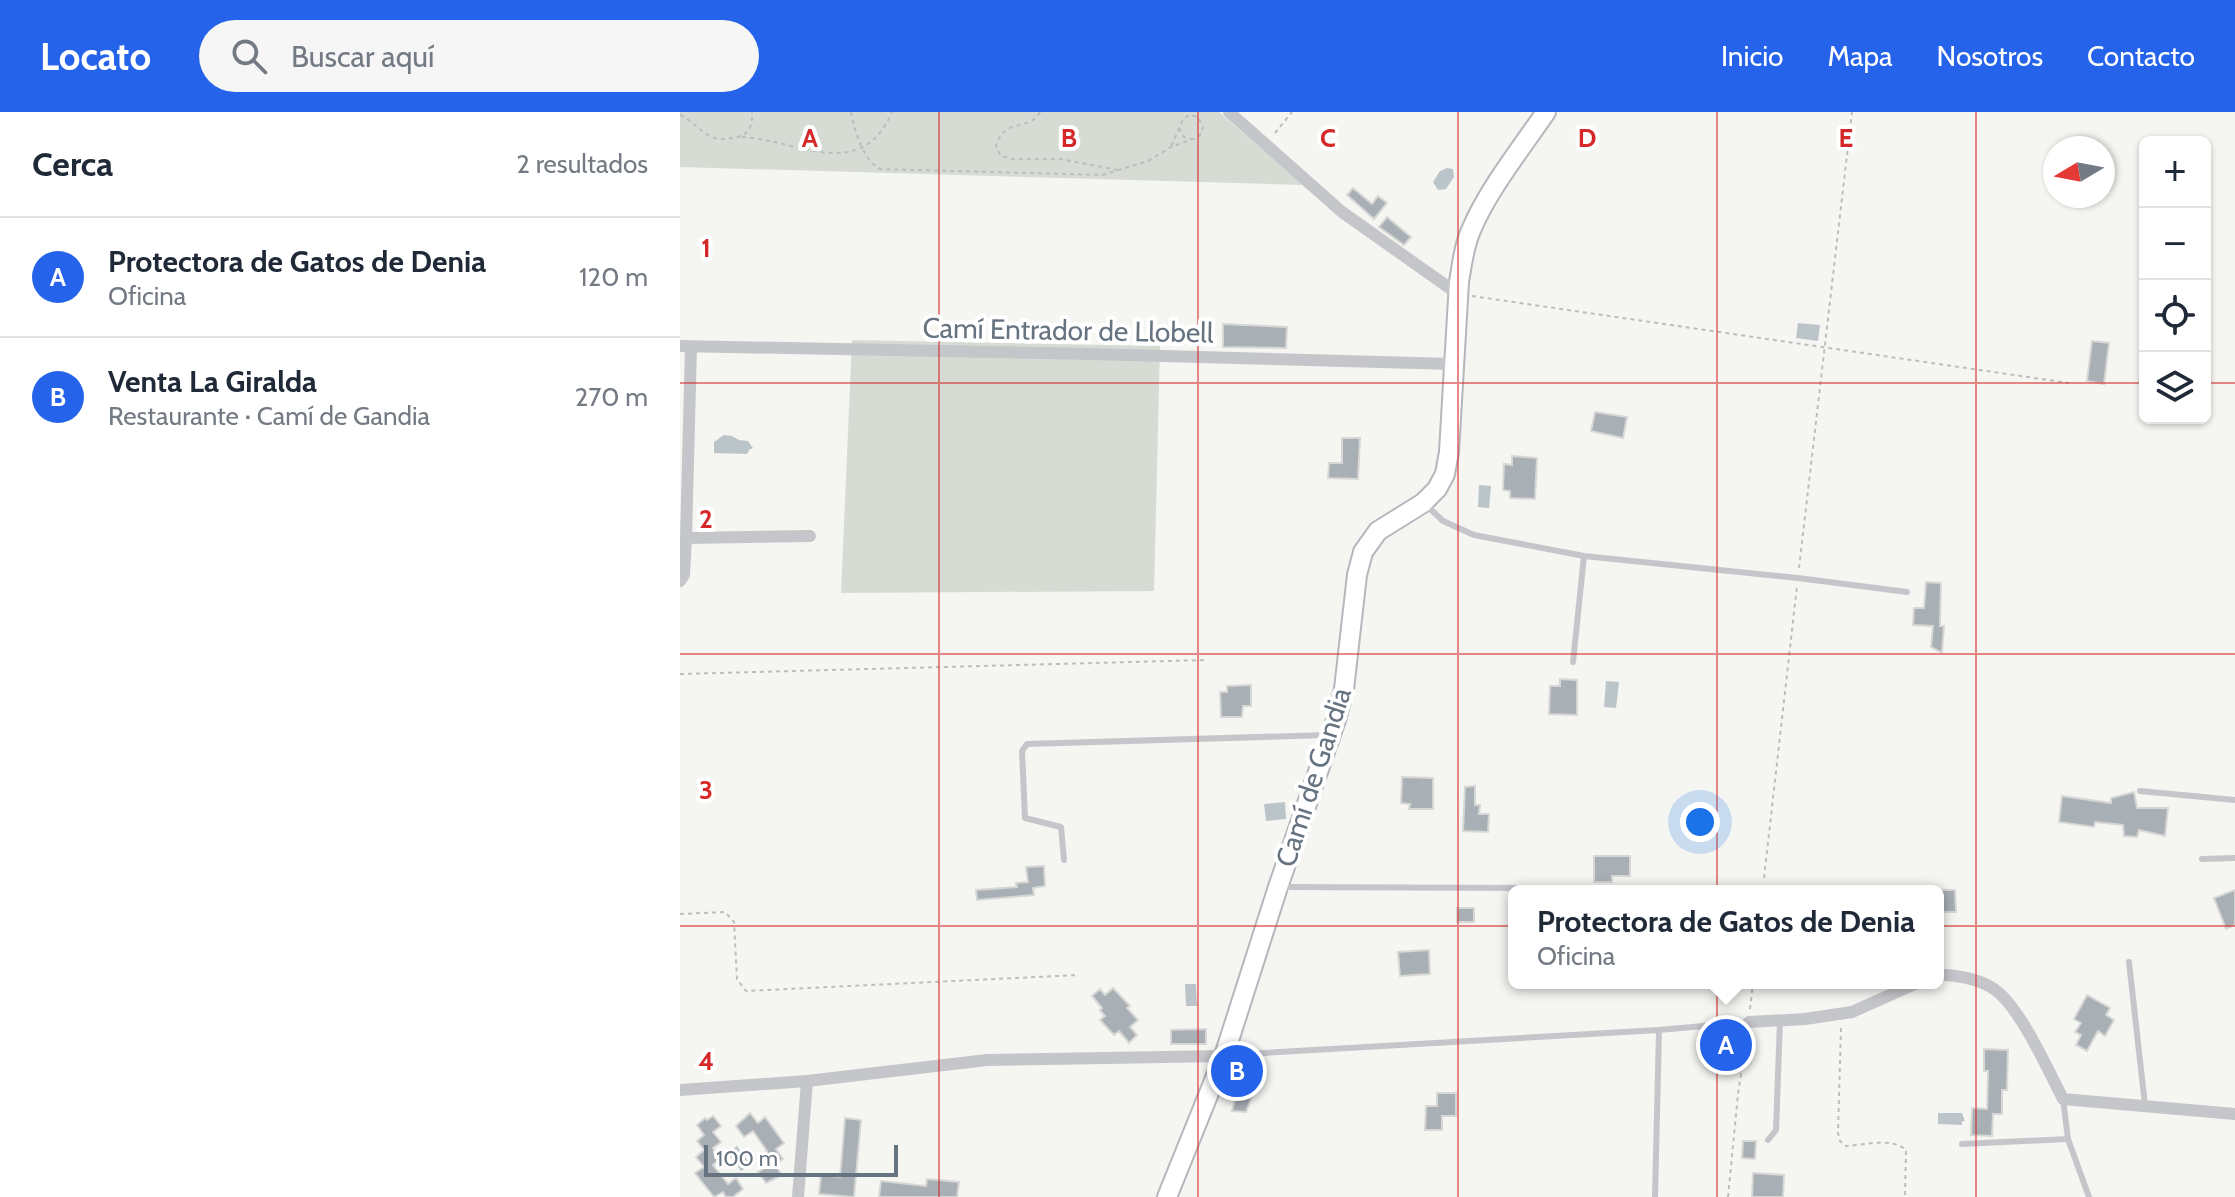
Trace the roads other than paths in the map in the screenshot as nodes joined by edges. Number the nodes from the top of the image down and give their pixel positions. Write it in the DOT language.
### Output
graph roads {
  1 [pos="1229,112"];
  2 [pos="1546,112"];
  3 [pos="1458,294"];
  4 [pos="686,347"];
  5 [pos="1454,364"];
  6 [pos="1423,503"];
  7 [pos="810,536"];
  8 [pos="686,538"];
  9 [pos="1584,556"];
  10 [pos="680,581"];
  11 [pos="1907,592"];
  12 [pos="1573,662"];
  13 [pos="1332,734"];
  14 [pos="2140,791"];
  15 [pos="2235,800"];
  16 [pos="2235,858"];
  17 [pos="2202,859"];
  18 [pos="1064,860"];
  19 [pos="1278,887"];
  20 [pos="1508,888"];
  21 [pos="2129,962"];
  22 [pos="1944,976"];
  23 [pos="1887,990"];
  24 [pos="1780,1021"];
  25 [pos="1749,1022"];
  26 [pos="1659,1030"];
  27 [pos="1224,1056"];
  28 [pos="807,1081"];
  29 [pos="680,1090"];
  30 [pos="2063,1099"];
  31 [pos="2145,1106"];
  32 [pos="2235,1114"];
  33 [pos="2068,1139"];
  34 [pos="1768,1140"];
  35 [pos="1962,1144"];
  36 [pos="798,1197"];
  37 [pos="1167,1197"];
  38 [pos="1655,1197"];
  39 [pos="2089,1197"];
  1 -- 3 [label="street"];
  2 -- 3 [label="main road, Camí de Gandia"];
  3 -- 5 [label="main road, Camí de Gandia"];
  4 -- 5 [label="street, Camí Entrador de Llobell"];
  4 -- 8 [label="street"];
  5 -- 6 [label="main road, Camí de Gandia"];
  6 -- 9 [label="lane"];
  6 -- 13 [label="main road, Camí de Gandia"];
  7 -- 8 [label="street"];
  8 -- 10 [label="street"];
  9 -- 11 [label="lane"];
  9 -- 12 [label="lane"];
  13 -- 18 [label="lane"];
  13 -- 19 [label="main road, Camí de Gandia"];
  14 -- 15 [label="lane"];
  16 -- 17 [label="lane"];
  19 -- 20 [label="lane"];
  19 -- 27 [label="main road, Camí de Gandia"];
  21 -- 31 [label="lane"];
  22 -- 30 [label="street"];
  23 -- 24 [label="street"];
  24 -- 25 [label="street"];
  24 -- 34 [label="lane"];
  25 -- 26 [label="lane"];
  26 -- 27 [label="lane"];
  26 -- 38 [label="lane"];
  27 -- 28 [label="street"];
  27 -- 37 [label="main road, Camí de Gandia"];
  28 -- 29 [label="street"];
  28 -- 36 [label="street"];
  30 -- 31 [label="street"];
  30 -- 33 [label="lane"];
  31 -- 32 [label="street"];
  33 -- 35 [label="lane"];
  33 -- 39 [label="lane"];
}
